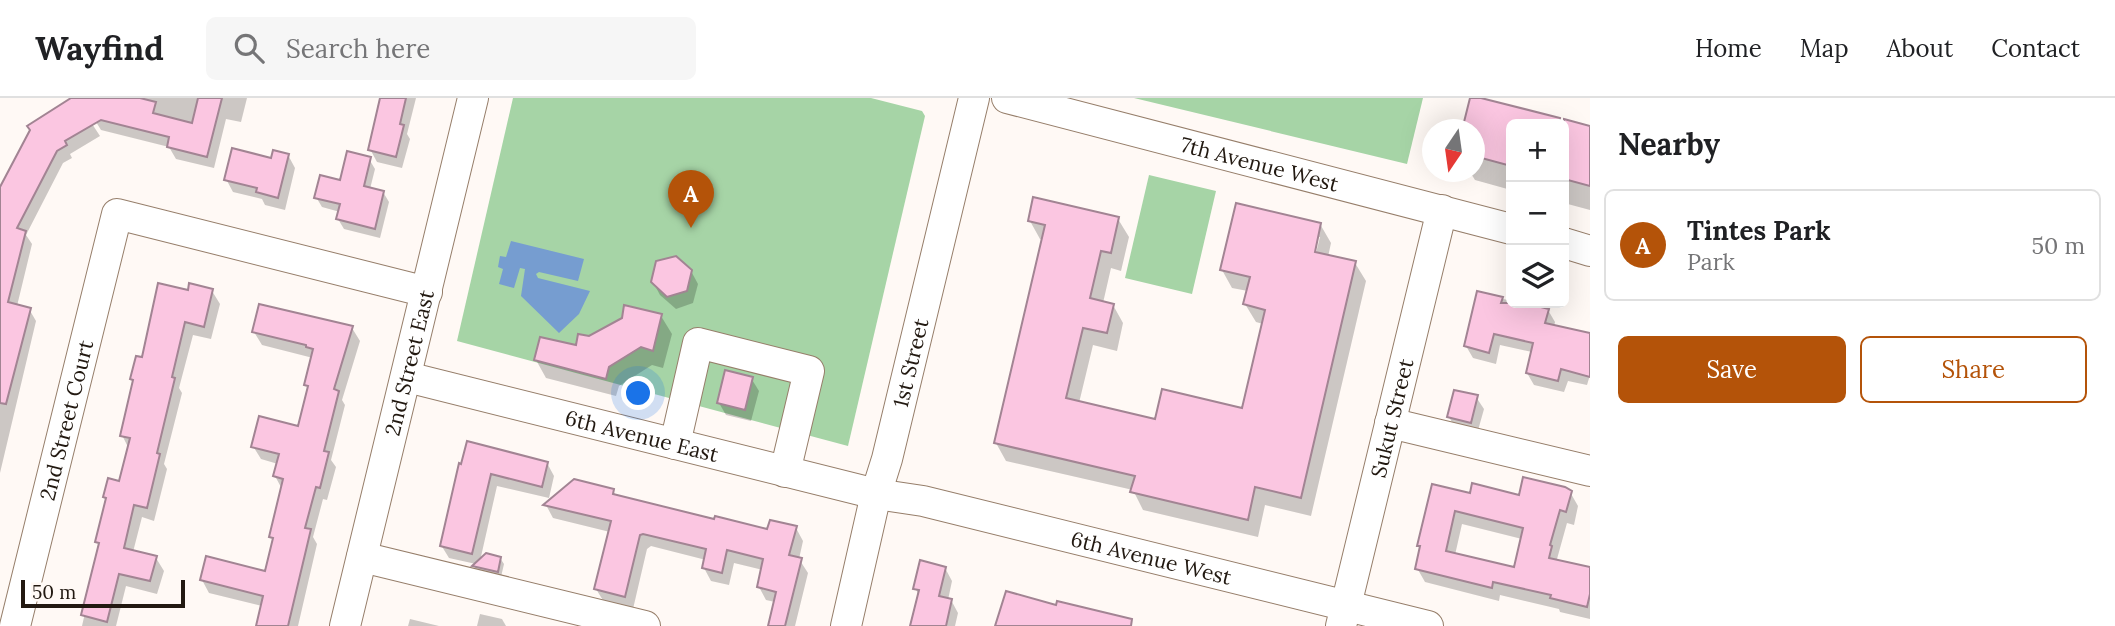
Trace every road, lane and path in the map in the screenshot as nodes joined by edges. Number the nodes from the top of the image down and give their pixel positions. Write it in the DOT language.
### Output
graph roads {
  1 [pos="473,98"];
  2 [pos="974,98"];
  3 [pos="1007,98"];
  4 [pos="1442,210"];
  5 [pos="1506,228"];
  6 [pos="1569,245"];
  7 [pos="1590,251"];
  8 [pos="426,292"];
  9 [pos="407,377"];
  10 [pos="1390,422"];
  11 [pos="675,444"];
  12 [pos="1590,471"];
  13 [pos="785,472"];
  14 [pos="876,494"];
  15 [pos="362,557"];
  16 [pos="1343,616"];
  17 [pos="15,626"];
  18 [pos="345,626"];
  19 [pos="645,626"];
  20 [pos="846,626"];
  21 [pos="1428,626"];
  1 -- 8 [label="street, 2nd Street East"];
  2 -- 14 [label="street, 1st Street"];
  3 -- 4 [label="street, 7th Avenue West"];
  4 -- 5 [label="street, 7th Avenue West"];
  4 -- 10 [label="street, Sukut Street"];
  6 -- 7 [label="street"];
  8 -- 9 [label="street, 2nd Street East"];
  8 -- 17 [label="street, 2nd Street Court"];
  9 -- 11 [label="street, 6th Avenue East"];
  9 -- 15 [label="street, 2nd Street East"];
  10 -- 12 [label="street"];
  10 -- 16 [label="street, Sukut Street"];
  11 -- 13 [label="street, 6th Avenue East"];
  11 -- 13 [label="street"];
  13 -- 14 [label="street, 6th Avenue East"];
  14 -- 16 [label="street, 6th Avenue West"];
  14 -- 20 [label="street, 1st Street"];
  15 -- 18 [label="street, 2nd Street East"];
  15 -- 19 [label="street"];
  16 -- 21 [label="street, 6th Avenue West"];
}
